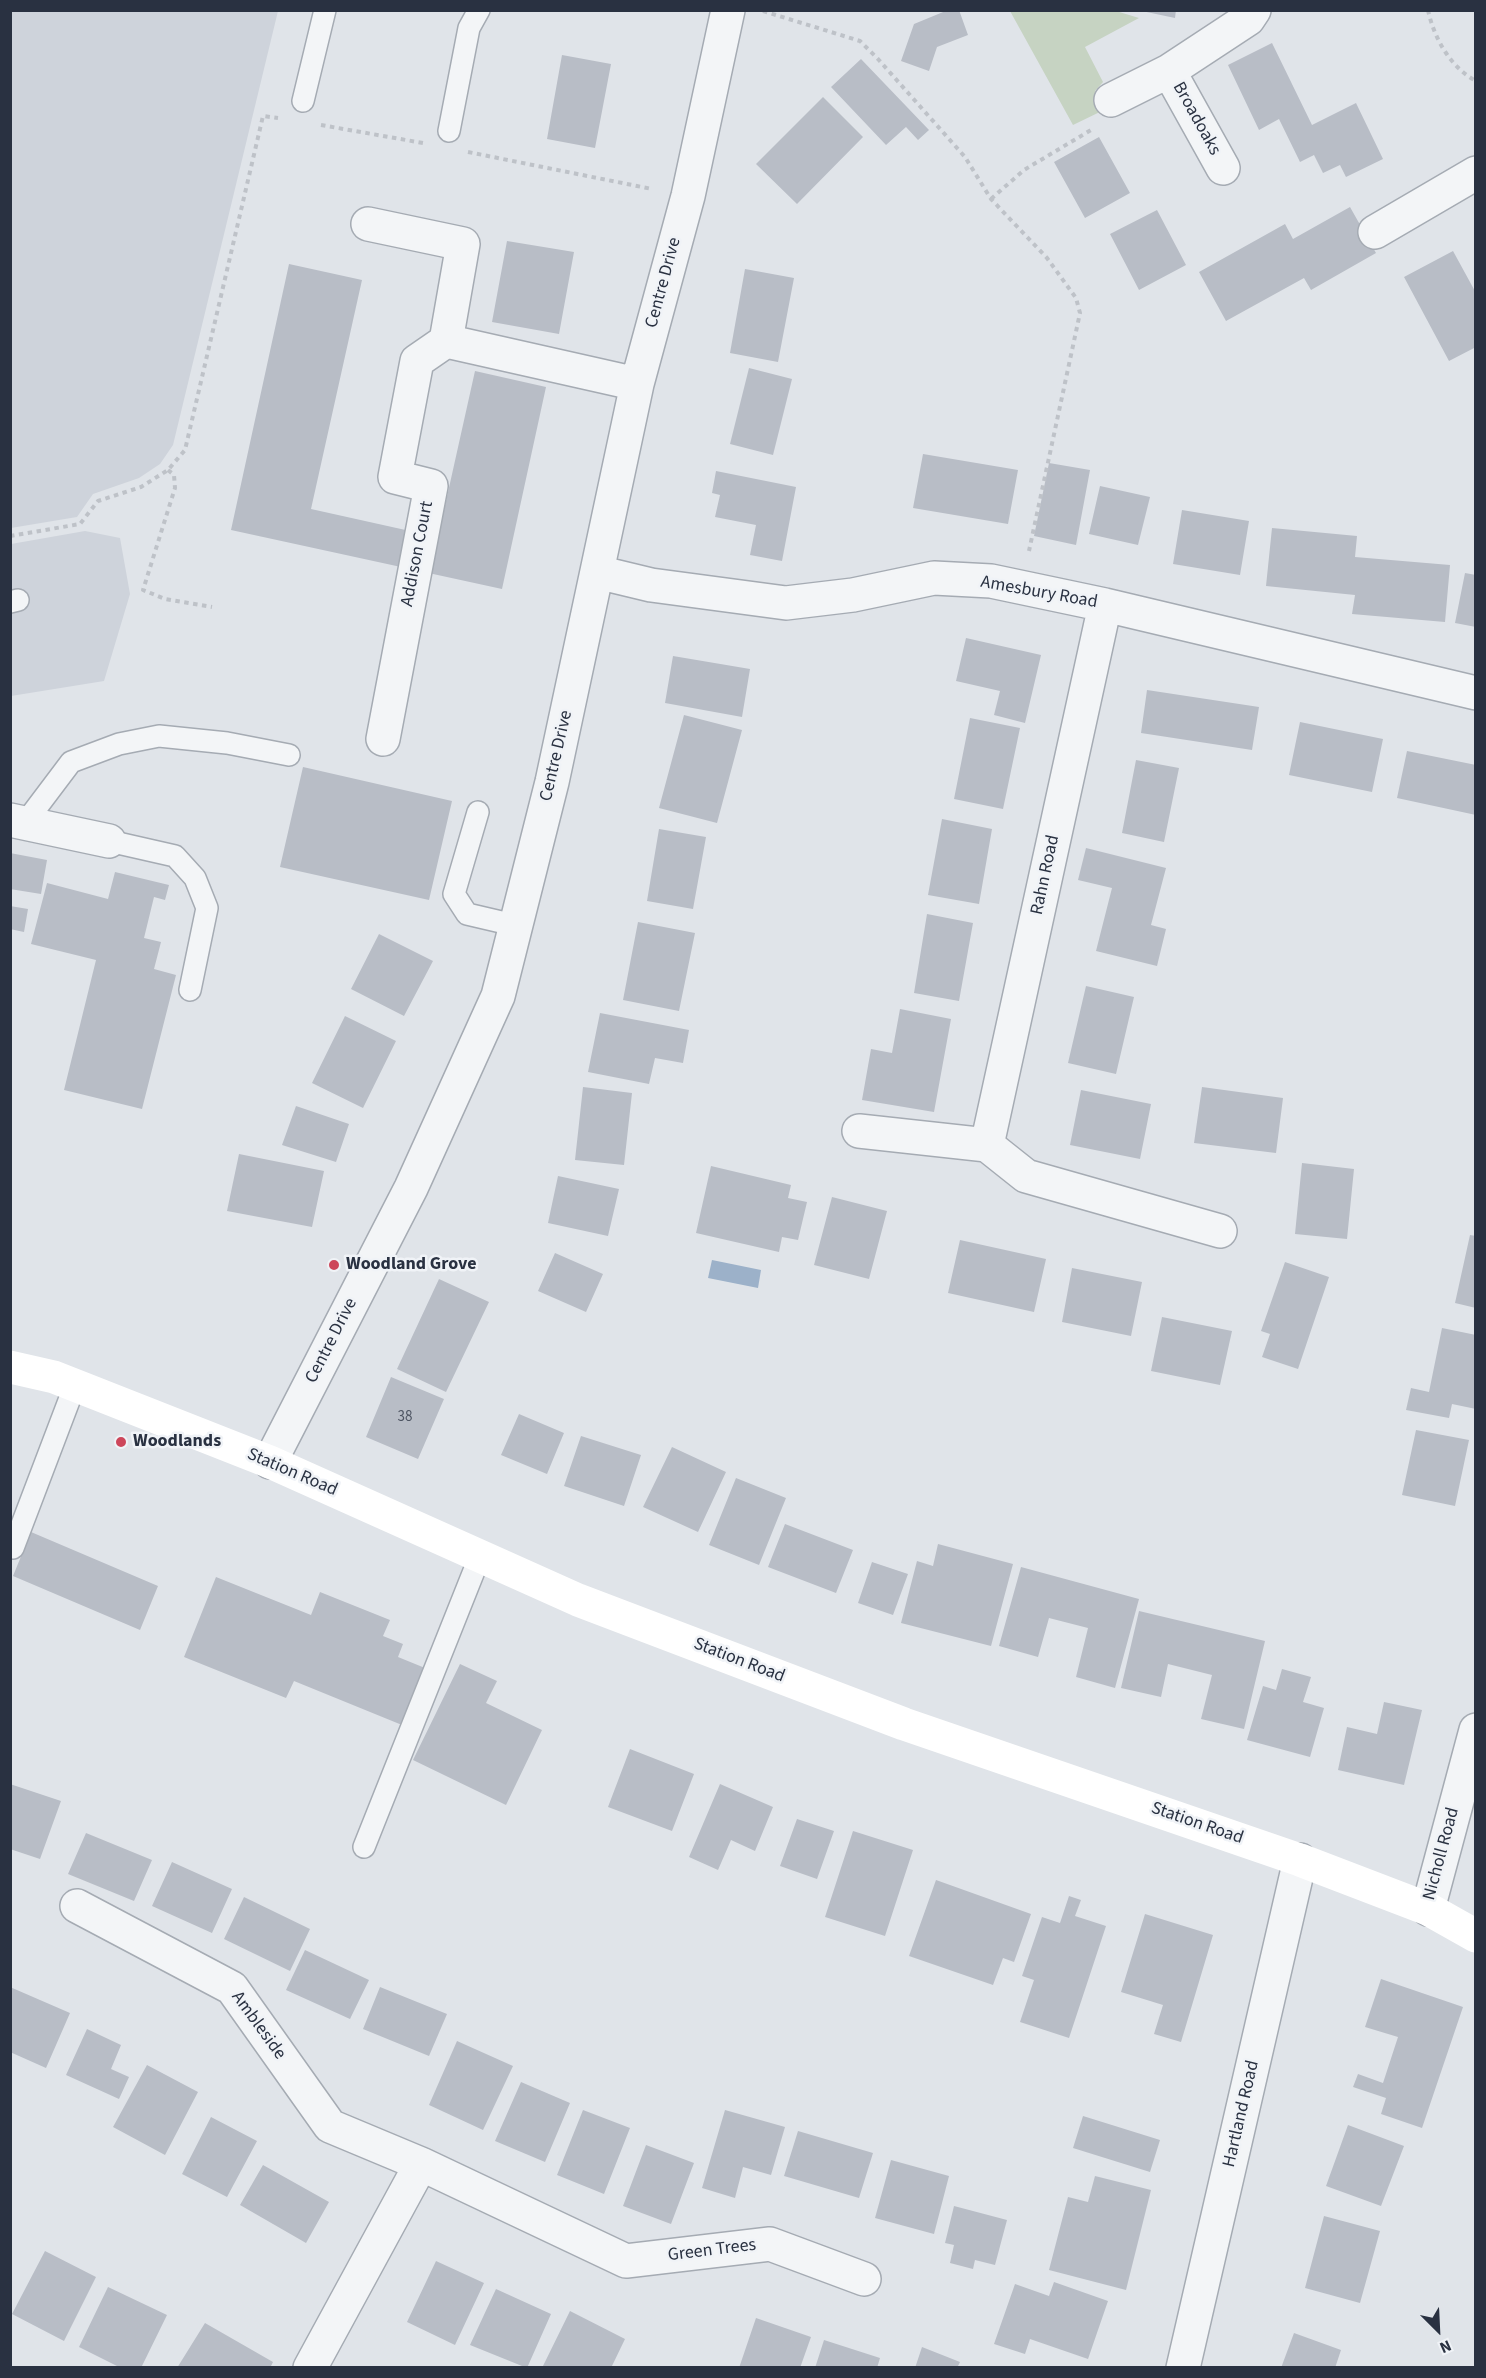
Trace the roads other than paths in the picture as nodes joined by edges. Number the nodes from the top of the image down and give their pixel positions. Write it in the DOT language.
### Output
graph roads {
  1 [pos="325,10"];
  2 [pos="479,10"];
  3 [pos="728,10"];
  4 [pos="1254,10"];
  5 [pos="1169,70"];
  6 [pos="1121,94"];
  7 [pos="303,101"];
  8 [pos="447,142"];
  9 [pos="1223,168"];
  10 [pos="1476,173"];
  11 [pos="368,224"];
  12 [pos="1375,232"];
  13 [pos="446,341"];
  14 [pos="637,384"];
  15 [pos="597,572"];
  16 [pos="1105,605"];
  17 [pos="1476,693"];
  18 [pos="383,739"];
  19 [pos="289,755"];
  20 [pos="478,812"];
  21 [pos="18,822"];
  22 [pos="109,841"];
  23 [pos="514,925"];
  24 [pos="190,990"];
  25 [pos="859,1131"];
  26 [pos="987,1145"];
  27 [pos="1220,1231"];
  28 [pos="10,1367"];
  29 [pos="75,1385"];
  30 [pos="270,1462"];
  31 [pos="13,1548"];
  32 [pos="480,1556"];
  33 [pos="1476,1730"];
  34 [pos="364,1847"];
  35 [pos="1300,1860"];
  36 [pos="77,1906"];
  37 [pos="1428,1909"];
  38 [pos="1476,1936"];
  39 [pos="421,2164"];
  40 [pos="626,2261"];
  41 [pos="864,2279"];
  42 [pos="310,2367"];
  43 [pos="1183,2367"];
  1 -- 7 [label="lane"];
  2 -- 8 [label="lane"];
  3 -- 14 [label="street, Centre Drive"];
  4 -- 5 [label="street, Broadoaks"];
  5 -- 6 [label="street, Broadoaks"];
  5 -- 9 [label="street, Broadoaks"];
  10 -- 12 [label="street"];
  11 -- 13 [label="street"];
  13 -- 14 [label="street"];
  13 -- 18 [label="street, Addison Court"];
  14 -- 15 [label="street, Centre Drive"];
  15 -- 16 [label="street, Amesbury Road"];
  15 -- 23 [label="street, Centre Drive"];
  16 -- 17 [label="street, Amesbury Road"];
  16 -- 26 [label="street, Rahn Road"];
  19 -- 21 [label="lane"];
  20 -- 23 [label="lane"];
  21 -- 22 [label="street"];
  22 -- 24 [label="lane"];
  23 -- 30 [label="street, Centre Drive"];
  25 -- 26 [label="street"];
  26 -- 27 [label="street"];
  28 -- 29 [label="street, Station Road"];
  29 -- 30 [label="street, Station Road"];
  29 -- 31 [label="lane"];
  30 -- 32 [label="street, Station Road"];
  32 -- 34 [label="lane"];
  32 -- 35 [label="street, Station Road"];
  33 -- 37 [label="street, Nicholl Road"];
  35 -- 37 [label="street, Station Road"];
  35 -- 43 [label="street, Hartland Road"];
  36 -- 39 [label="street, Ambleside"];
  37 -- 38 [label="street, Station Road"];
  39 -- 40 [label="street, Ambleside"];
  39 -- 42 [label="street"];
  40 -- 41 [label="street, Green Trees"];
}
